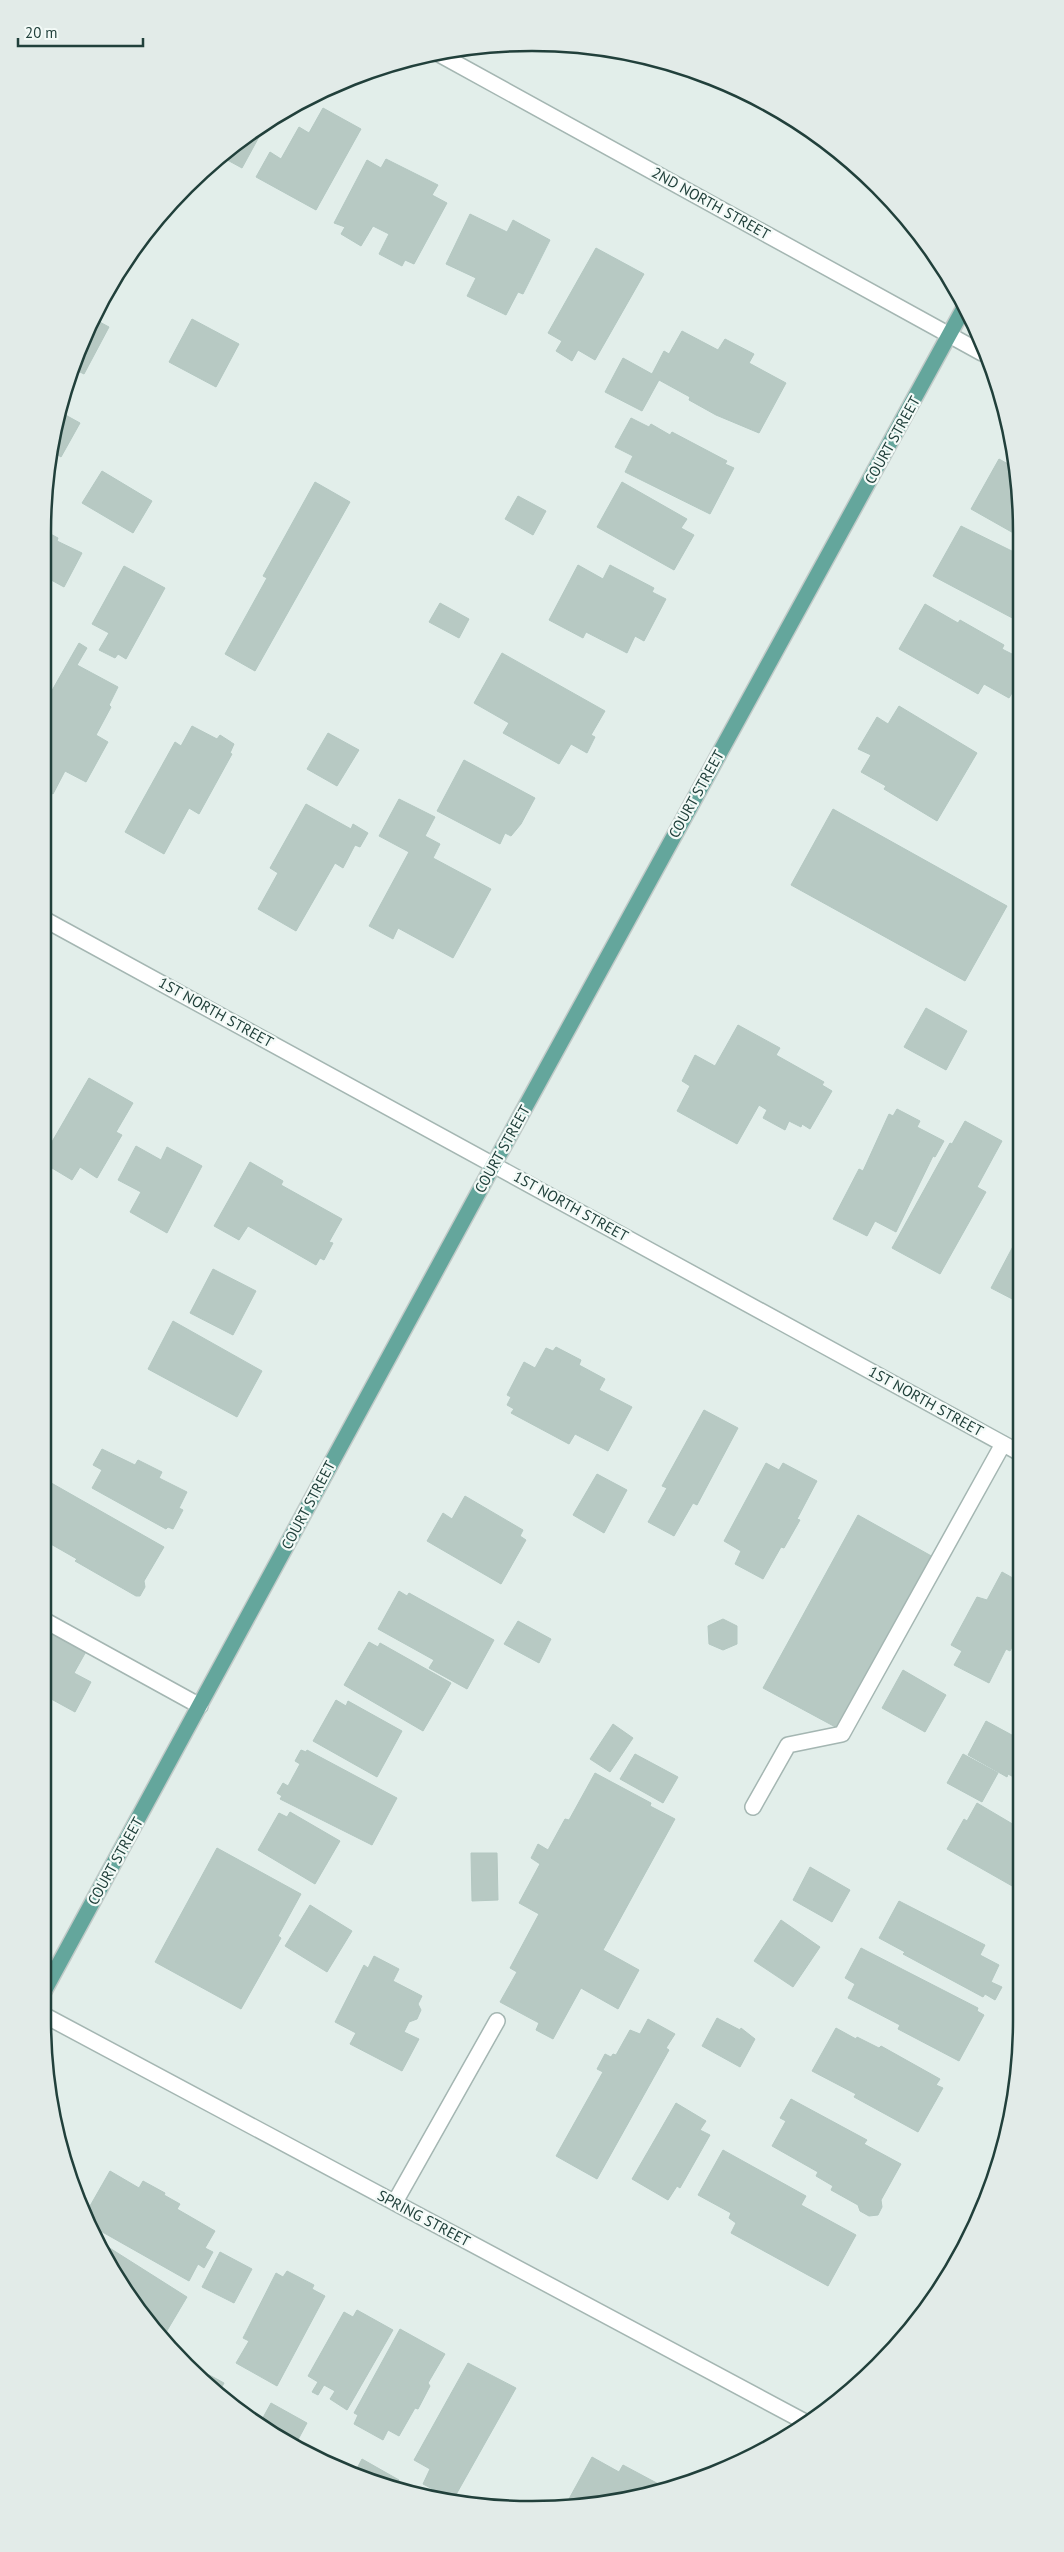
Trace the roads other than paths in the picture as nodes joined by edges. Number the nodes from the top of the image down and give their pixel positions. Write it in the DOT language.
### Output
graph roads {
  1 [pos="447,59"];
  2 [pos="960,314"];
  3 [pos="949,335"];
  4 [pos="977,350"];
  5 [pos="51,923"];
  6 [pos="494,1164"];
  7 [pos="1003,1444"];
  8 [pos="1013,1449"];
  9 [pos="51,1624"];
  10 [pos="200,1706"];
  11 [pos="753,1807"];
  12 [pos="51,1979"];
  13 [pos="51,2019"];
  14 [pos="497,2020"];
  15 [pos="395,2202"];
  16 [pos="800,2420"];
  1 -- 3 [label="street, 2ND NORTH STREET"];
  2 -- 3 [label="main road, COURT STREET"];
  3 -- 4 [label="street, 2ND NORTH STREET"];
  3 -- 6 [label="main road, COURT STREET"];
  5 -- 6 [label="street, 1ST NORTH STREET"];
  6 -- 7 [label="street, 1ST NORTH STREET"];
  6 -- 10 [label="main road, COURT STREET"];
  7 -- 8 [label="street, 1ST NORTH STREET"];
  7 -- 11 [label="street"];
  9 -- 10 [label="street"];
  10 -- 12 [label="main road, COURT STREET"];
  13 -- 15 [label="street, SPRING STREET"];
  14 -- 15 [label="street"];
  15 -- 16 [label="street, SPRING STREET"];
}
